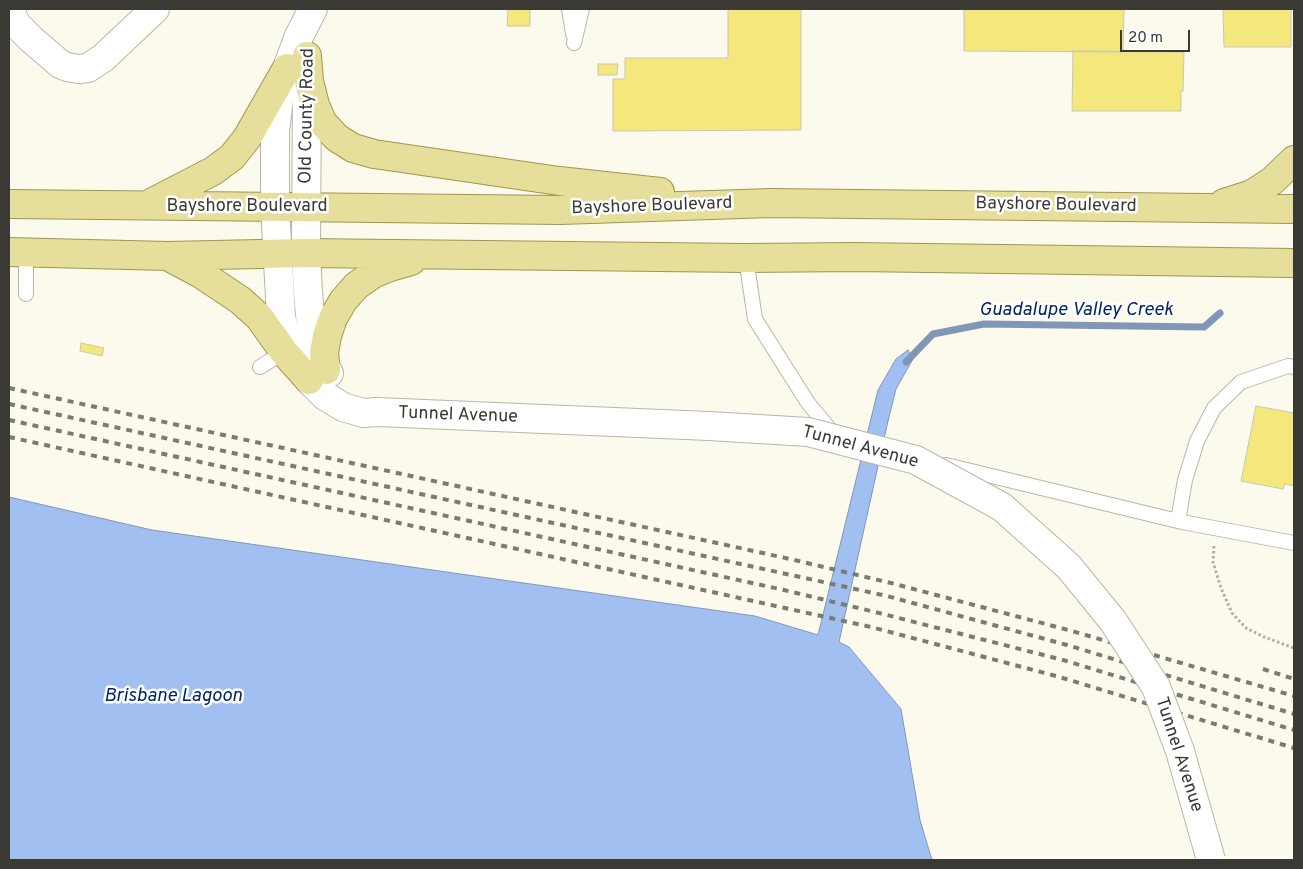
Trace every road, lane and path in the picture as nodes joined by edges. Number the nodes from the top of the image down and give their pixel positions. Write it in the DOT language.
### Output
graph roads {
  1 [pos="10,9"];
  2 [pos="313,9"];
  3 [pos="569,9"];
  4 [pos="582,9"];
  5 [pos="148,15"];
  6 [pos="297,62"];
  7 [pos="1294,160"];
  8 [pos="771,203"];
  9 [pos="9,204"];
  10 [pos="144,206"];
  11 [pos="275,206"];
  12 [pos="306,207"];
  13 [pos="1198,208"];
  14 [pos="1294,209"];
  15 [pos="17,253"];
  16 [pos="278,253"];
  17 [pos="306,253"];
  18 [pos="436,255"];
  19 [pos="168,256"];
  20 [pos="746,258"];
  21 [pos="1294,263"];
  22 [pos="26,294"];
  23 [pos="284,352"];
  24 [pos="260,367"];
  25 [pos="1294,367"];
  26 [pos="317,375"];
  27 [pos="1178,521"];
  28 [pos="1215,528"];
  29 [pos="1294,543"];
  30 [pos="1294,648"];
  31 [pos="1211,860"];
  1 -- 5 [label="street"];
  2 -- 6 [label="street, Old County Road"];
  3 -- 4 [label="lane"];
  6 -- 8 [label="main road"];
  6 -- 10 [label="main road"];
  6 -- 11 [label="street, Old County Road"];
  6 -- 12 [label="street, Old County Road"];
  7 -- 13 [label="main road"];
  8 -- 12 [label="main road, Bayshore Boulevard"];
  8 -- 13 [label="main road, Bayshore Boulevard"];
  9 -- 10 [label="main road, Bayshore Boulevard"];
  10 -- 11 [label="main road, Bayshore Boulevard"];
  11 -- 12 [label="main road, Bayshore Boulevard"];
  11 -- 16 [label="street, Old County Road"];
  12 -- 17 [label="street, Old County Road"];
  13 -- 14 [label="main road, Bayshore Boulevard"];
  15 -- 19 [label="main road"];
  15 -- 22 [label="lane"];
  16 -- 17 [label="main road"];
  16 -- 19 [label="main road"];
  16 -- 26 [label="street, Tunnel Avenue"];
  17 -- 18 [label="main road"];
  17 -- 26 [label="street, Tunnel Avenue"];
  18 -- 20 [label="main road"];
  18 -- 26 [label="main road"];
  19 -- 23 [label="main road"];
  20 -- 21 [label="main road"];
  20 -- 27 [label="lane, bridge"];
  23 -- 24 [label="lane"];
  23 -- 26 [label="main road"];
  25 -- 27 [label="lane"];
  26 -- 31 [label="street, Tunnel Avenue, bridge"];
  27 -- 28 [label="lane"];
  28 -- 29 [label="lane"];
  28 -- 30 [label="path"];
}
